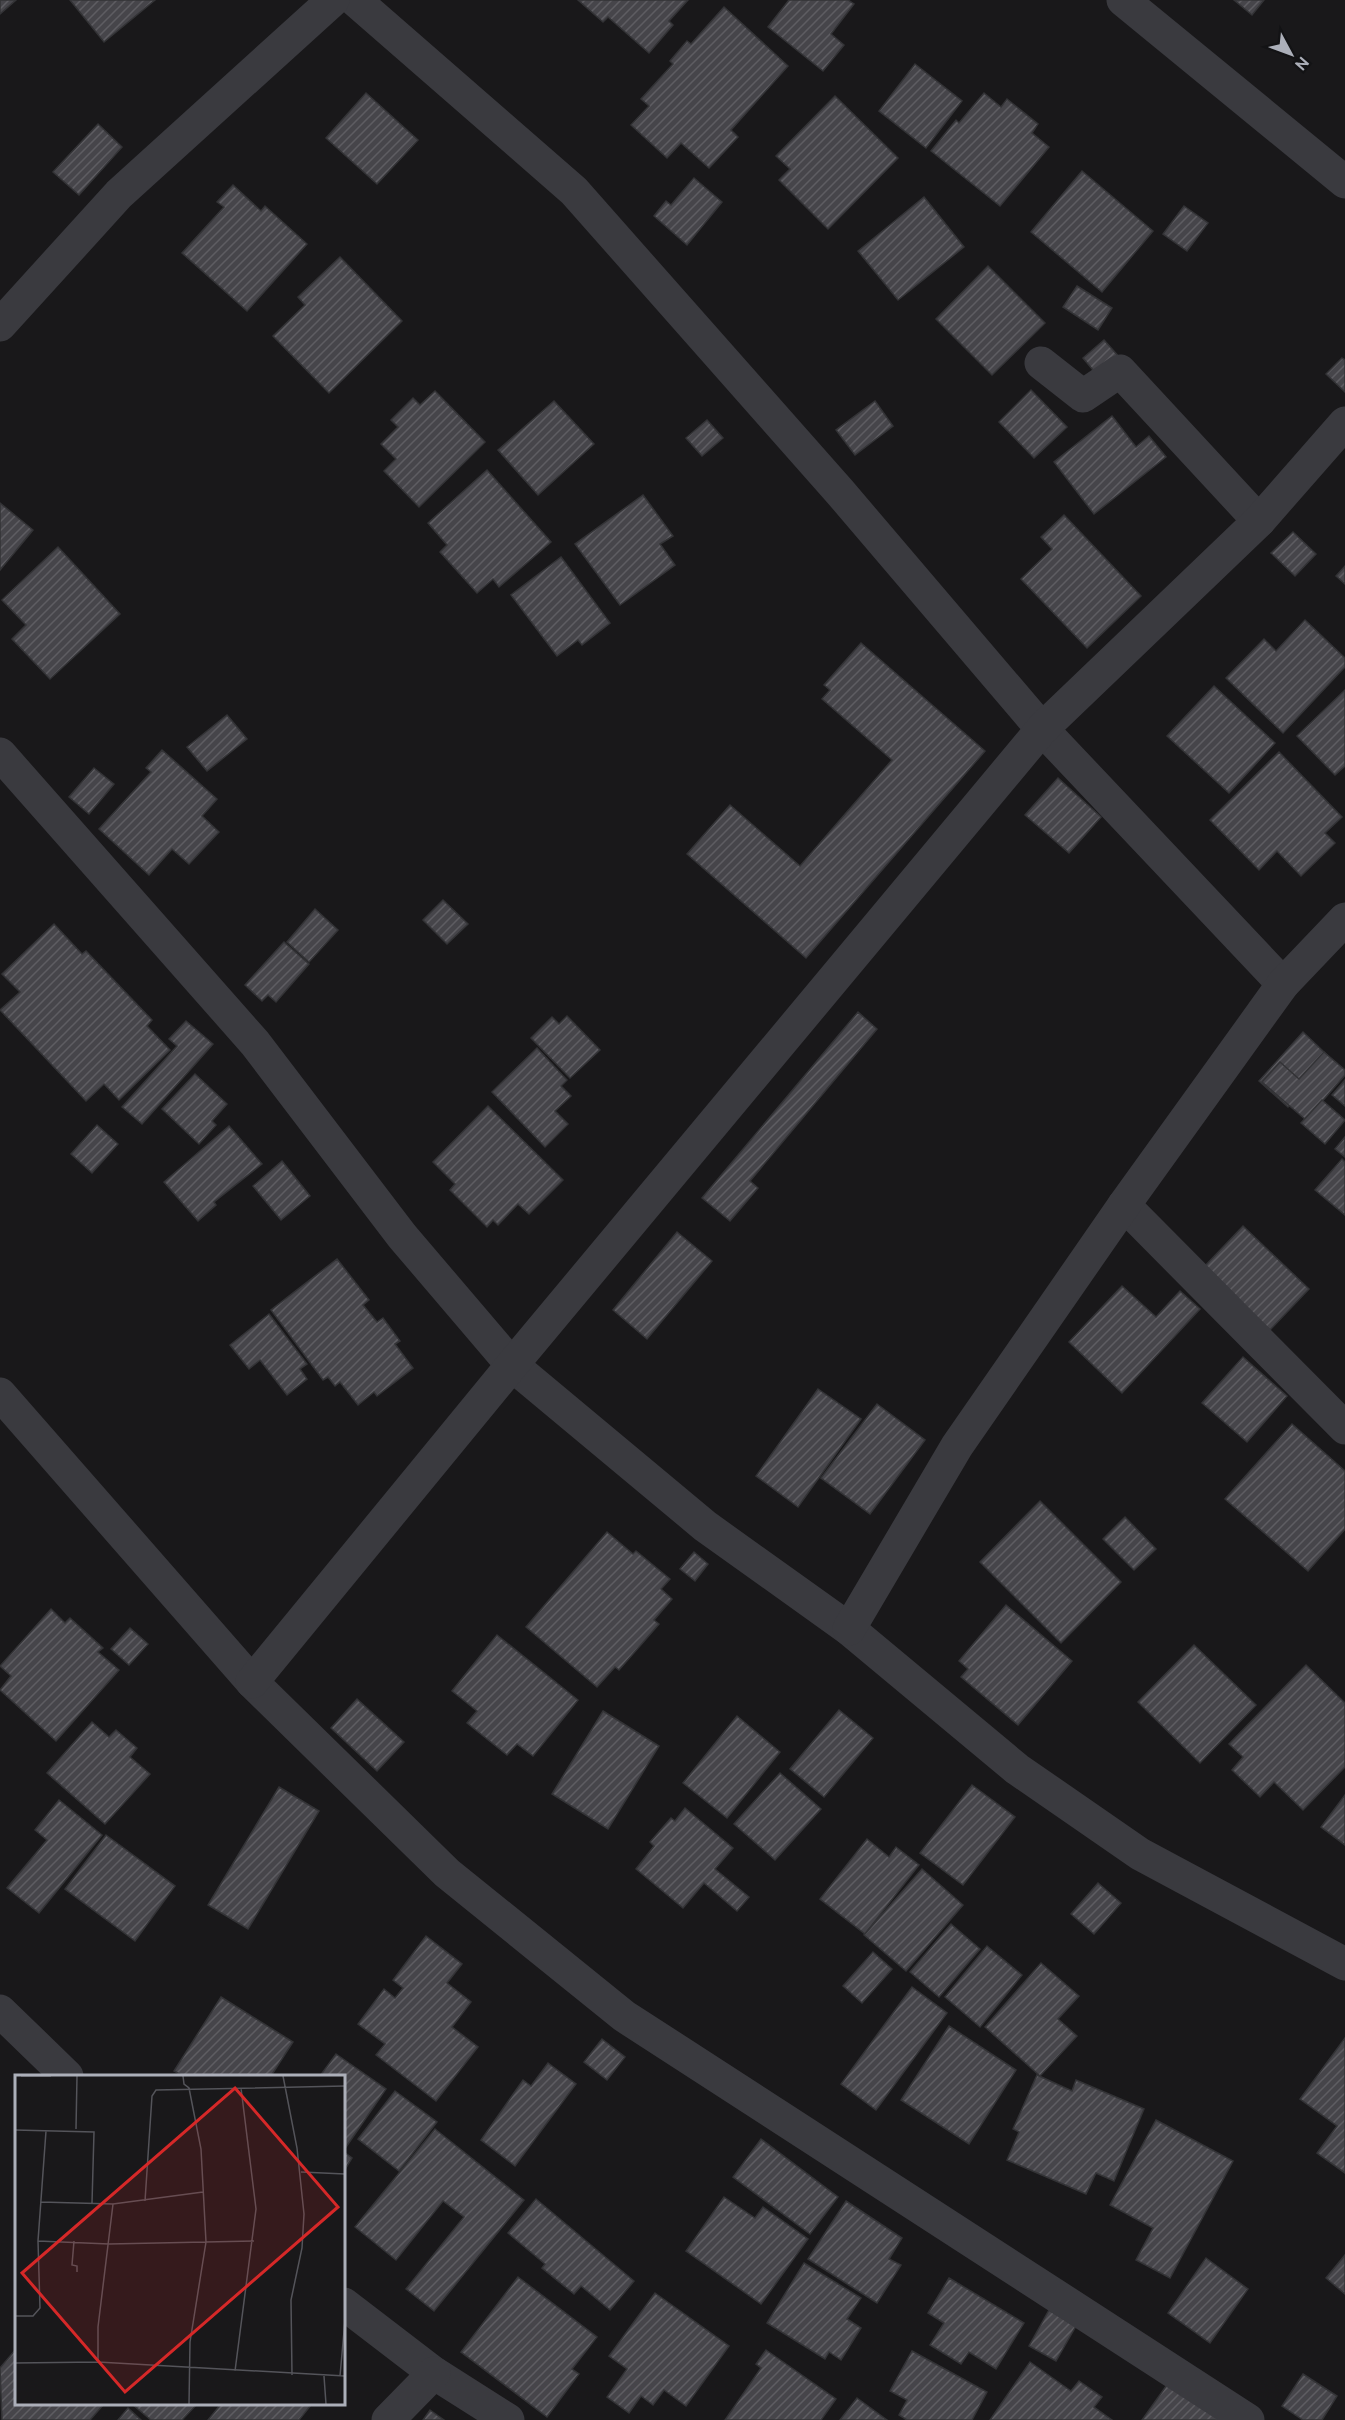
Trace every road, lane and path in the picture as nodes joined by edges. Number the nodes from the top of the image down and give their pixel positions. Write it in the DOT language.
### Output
graph roads {
  1 [pos="333,0"];
  2 [pos="355,0"];
  3 [pos="1123,0"];
  4 [pos="1345,182"];
  5 [pos="0,325"];
  6 [pos="1041,363"];
  7 [pos="1345,423"];
  8 [pos="1259,521"];
  9 [pos="1042,729"];
  10 [pos="0,754"];
  11 [pos="1345,919"];
  12 [pos="1283,984"];
  13 [pos="1124,1205"];
  14 [pos="512,1365"];
  15 [pos="0,1394"];
  16 [pos="1345,1428"];
  17 [pos="849,1629"];
  18 [pos="252,1682"];
  19 [pos="1345,1964"];
  20 [pos="0,2011"];
  21 [pos="66,2075"];
  22 [pos="345,2305"];
  23 [pos="434,2373"];
  24 [pos="388,2420"];
  25 [pos="508,2420"];
  26 [pos="1248,2420"];
  1 -- 5 [label="street"];
  2 -- 9 [label="street"];
  3 -- 4 [label="street"];
  6 -- 8 [label="street"];
  7 -- 8 [label="street"];
  8 -- 9 [label="street"];
  9 -- 12 [label="street"];
  9 -- 14 [label="street"];
  10 -- 14 [label="street"];
  11 -- 12 [label="street"];
  12 -- 13 [label="street"];
  13 -- 16 [label="street"];
  13 -- 17 [label="street"];
  14 -- 17 [label="street"];
  14 -- 18 [label="street"];
  15 -- 18 [label="street"];
  17 -- 19 [label="street"];
  18 -- 26 [label="street"];
  20 -- 21 [label="street"];
  22 -- 23 [label="street"];
  23 -- 24 [label="street"];
  23 -- 25 [label="street"];
}
